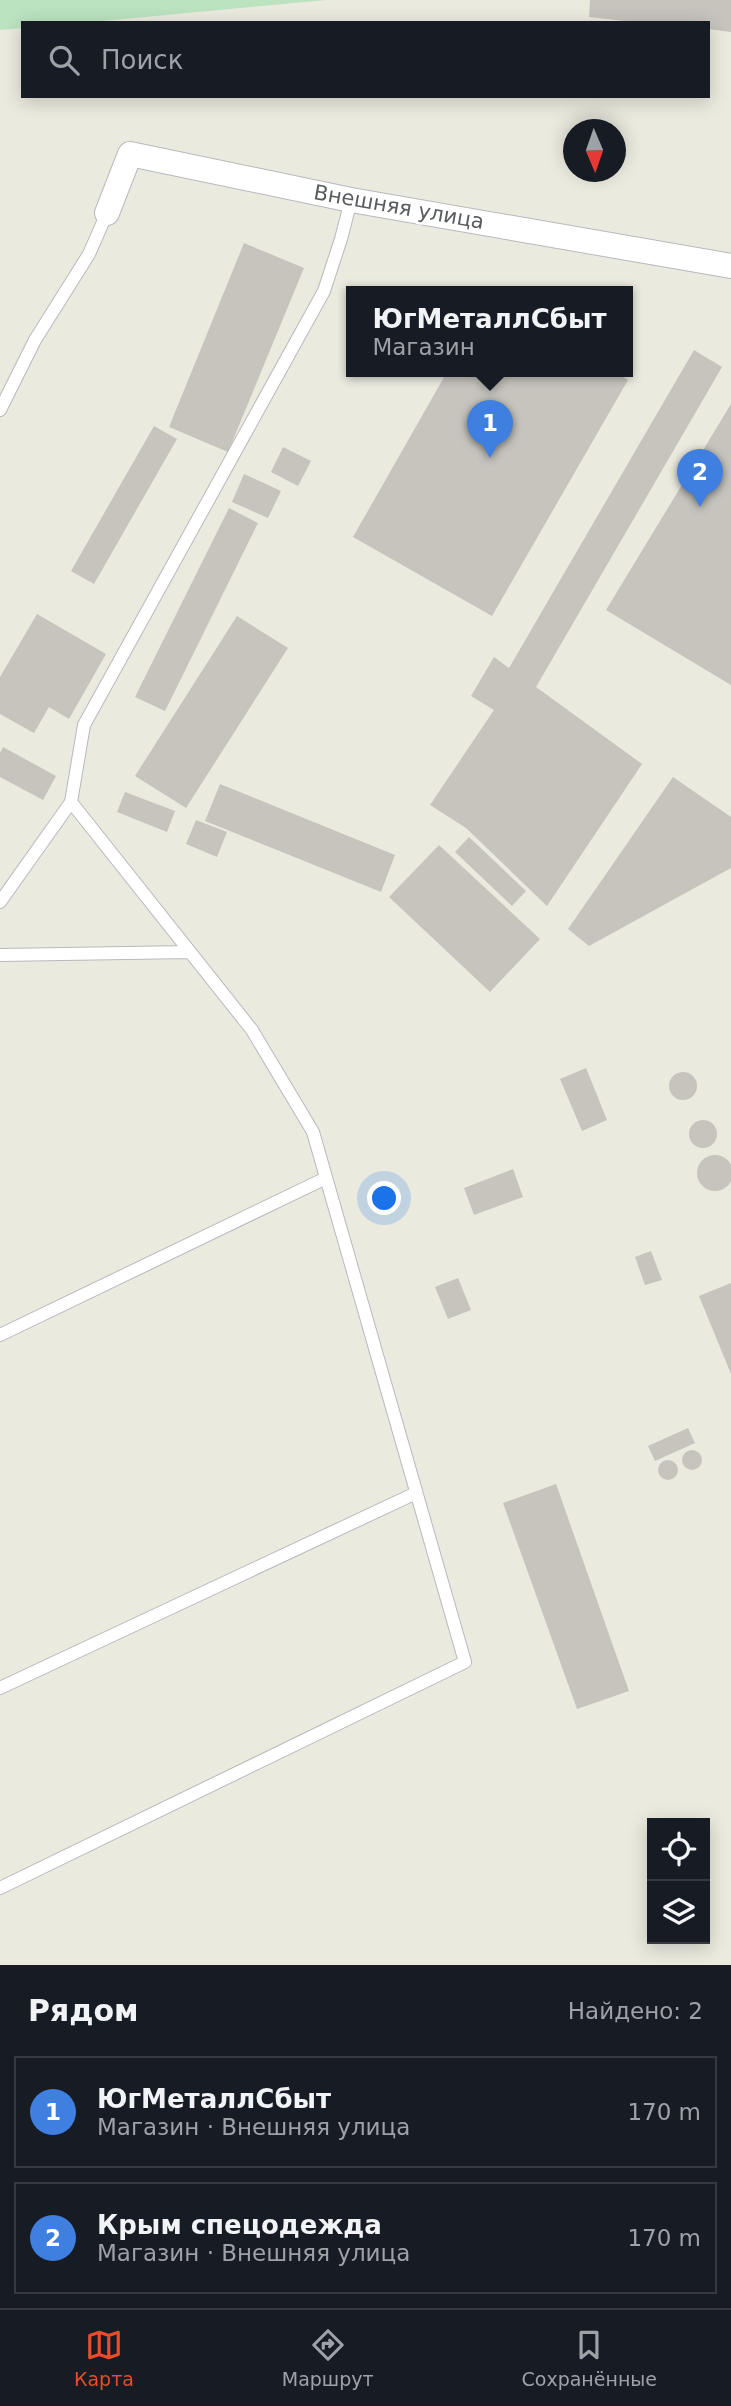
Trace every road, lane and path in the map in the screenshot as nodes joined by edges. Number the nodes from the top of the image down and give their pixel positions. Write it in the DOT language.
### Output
graph roads {
  1 [pos="351,200"];
  2 [pos="107,213"];
  3 [pos="731,266"];
  4 [pos="0,410"];
  5 [pos="71,802"];
  6 [pos="0,902"];
  7 [pos="190,952"];
  8 [pos="0,955"];
  9 [pos="326,1178"];
  10 [pos="0,1335"];
  11 [pos="416,1493"];
  12 [pos="0,1688"];
  13 [pos="0,1888"];
  1 -- 2 [label="street, Внешняя улица"];
  1 -- 3 [label="street, Внешняя улица"];
  1 -- 5 [label="lane"];
  2 -- 4 [label="lane"];
  5 -- 6 [label="lane"];
  5 -- 7 [label="lane"];
  7 -- 8 [label="lane"];
  7 -- 9 [label="lane"];
  9 -- 10 [label="lane"];
  9 -- 11 [label="lane"];
  11 -- 12 [label="lane"];
  11 -- 13 [label="lane"];
}
